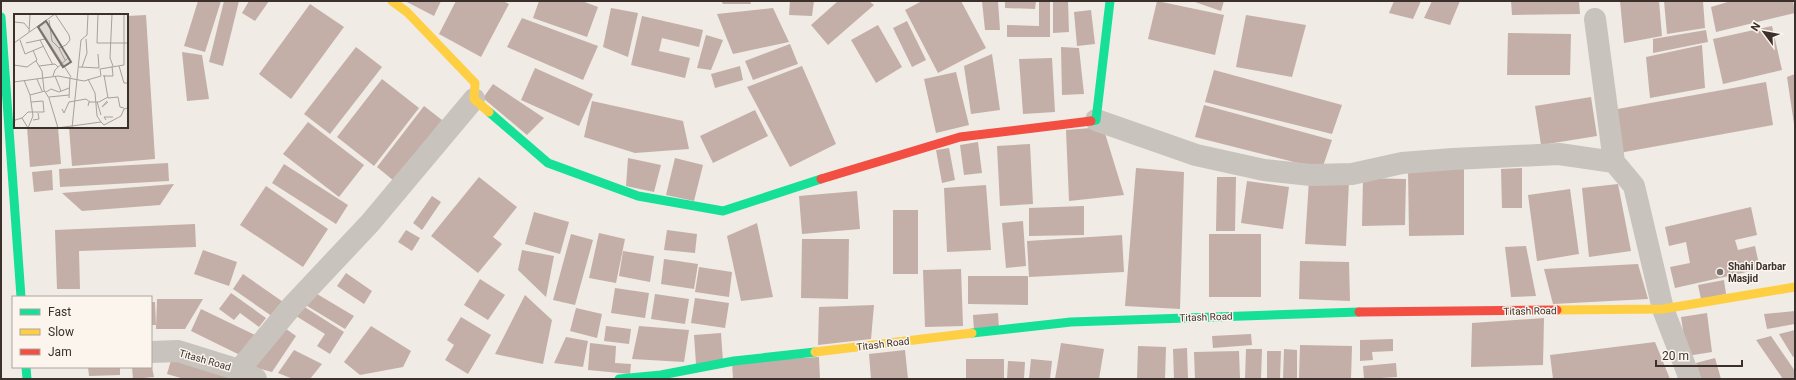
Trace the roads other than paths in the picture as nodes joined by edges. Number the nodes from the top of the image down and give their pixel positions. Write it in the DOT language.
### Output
graph roads {
  1 [pos="392,1"];
  2 [pos="1110,1"];
  3 [pos="1,17"];
  4 [pos="1595,19"];
  5 [pos="474,98"];
  6 [pos="1096,120"];
  7 [pos="1614,162"];
  8 [pos="1795,287"];
  9 [pos="21,296"];
  10 [pos="1663,309"];
  11 [pos="152,352"];
  12 [pos="26,368"];
  13 [pos="248,375"];
  14 [pos="27,379"];
  15 [pos="619,379"];
  16 [pos="1690,379"];
  1 -- 5 [label="street"];
  2 -- 6 [label="street"];
  3 -- 9 [label="street"];
  4 -- 7 [label="street"];
  5 -- 6 [label="street"];
  5 -- 13 [label="street"];
  6 -- 7 [label="street"];
  7 -- 10 [label="street"];
  8 -- 10 [label="street, Titash Road"];
  10 -- 15 [label="street, Titash Road"];
  10 -- 16 [label="street"];
  11 -- 13 [label="street, Titash Road"];
  12 -- 14 [label="street"];
}
